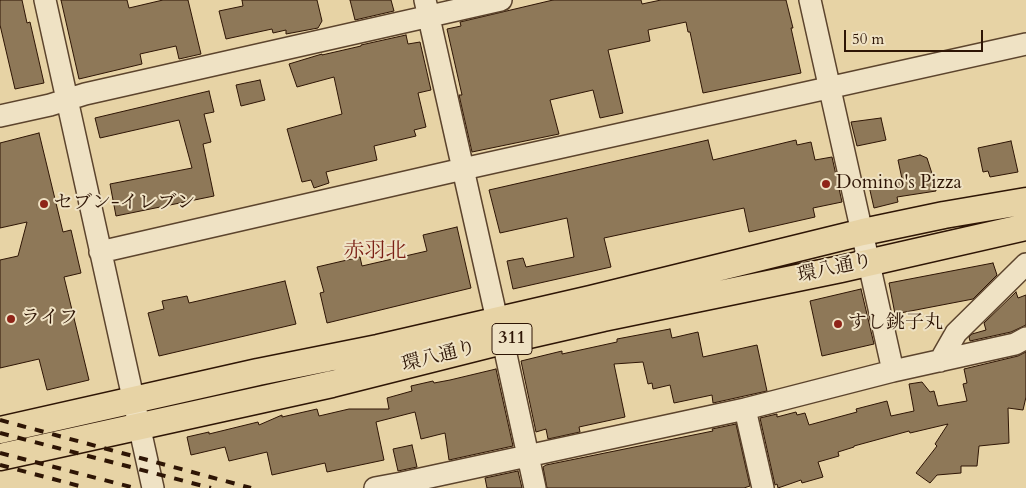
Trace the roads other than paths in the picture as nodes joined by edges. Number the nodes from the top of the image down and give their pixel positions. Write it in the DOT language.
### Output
graph roads {
  1 [pos="44,0"];
  2 [pos="501,0"];
  3 [pos="810,0"];
  4 [pos="427,8"];
  5 [pos="1026,44"];
  6 [pos="830,88"];
  7 [pos="66,100"];
  8 [pos="0,116"];
  9 [pos="463,169"];
  10 [pos="1026,201"];
  11 [pos="1026,227"];
  12 [pos="863,232"];
  13 [pos="100,252"];
  14 [pos="869,262"];
  15 [pos="1026,264"];
  16 [pos="500,330"];
  17 [pos="1026,338"];
  18 [pos="940,361"];
  19 [pos="893,371"];
  20 [pos="132,399"];
  21 [pos="745,409"];
  22 [pos="138,426"];
  23 [pos="0,430"];
  24 [pos="528,455"];
  25 [pos="0,457"];
  26 [pos="402,485"];
  27 [pos="153,488"];
  28 [pos="375,488"];
  29 [pos="535,488"];
  30 [pos="763,488"];
  1 -- 7 [label="street"];
  2 -- 4 [label="street"];
  3 -- 6 [label="street"];
  4 -- 7 [label="street"];
  4 -- 9 [label="street"];
  5 -- 6 [label="street"];
  6 -- 9 [label="street"];
  6 -- 12 [label="street"];
  7 -- 8 [label="street"];
  7 -- 13 [label="street"];
  9 -- 13 [label="street"];
  9 -- 16 [label="street"];
  10 -- 12 [label="main road, 環八通り / 311"];
  11 -- 14 [label="main road, 環八通り / 311"];
  12 -- 14 [label="street"];
  12 -- 16 [label="main road, 環八通り / 311"];
  13 -- 20 [label="street"];
  14 -- 16 [label="main road, 環八通り / 311"];
  14 -- 19 [label="street"];
  15 -- 18 [label="street"];
  16 -- 20 [label="main road, 環八通り / 311"];
  16 -- 22 [label="main road, 環八通り / 311"];
  16 -- 24 [label="street"];
  17 -- 18 [label="street"];
  18 -- 19 [label="street"];
  19 -- 21 [label="street"];
  20 -- 22 [label="street"];
  20 -- 23 [label="main road, 環八通り / 311"];
  21 -- 24 [label="street"];
  21 -- 30 [label="street"];
  22 -- 25 [label="main road, 環八通り / 311"];
  22 -- 27 [label="street"];
  24 -- 26 [label="street"];
  24 -- 29 [label="street"];
  26 -- 28 [label="street"];
}
